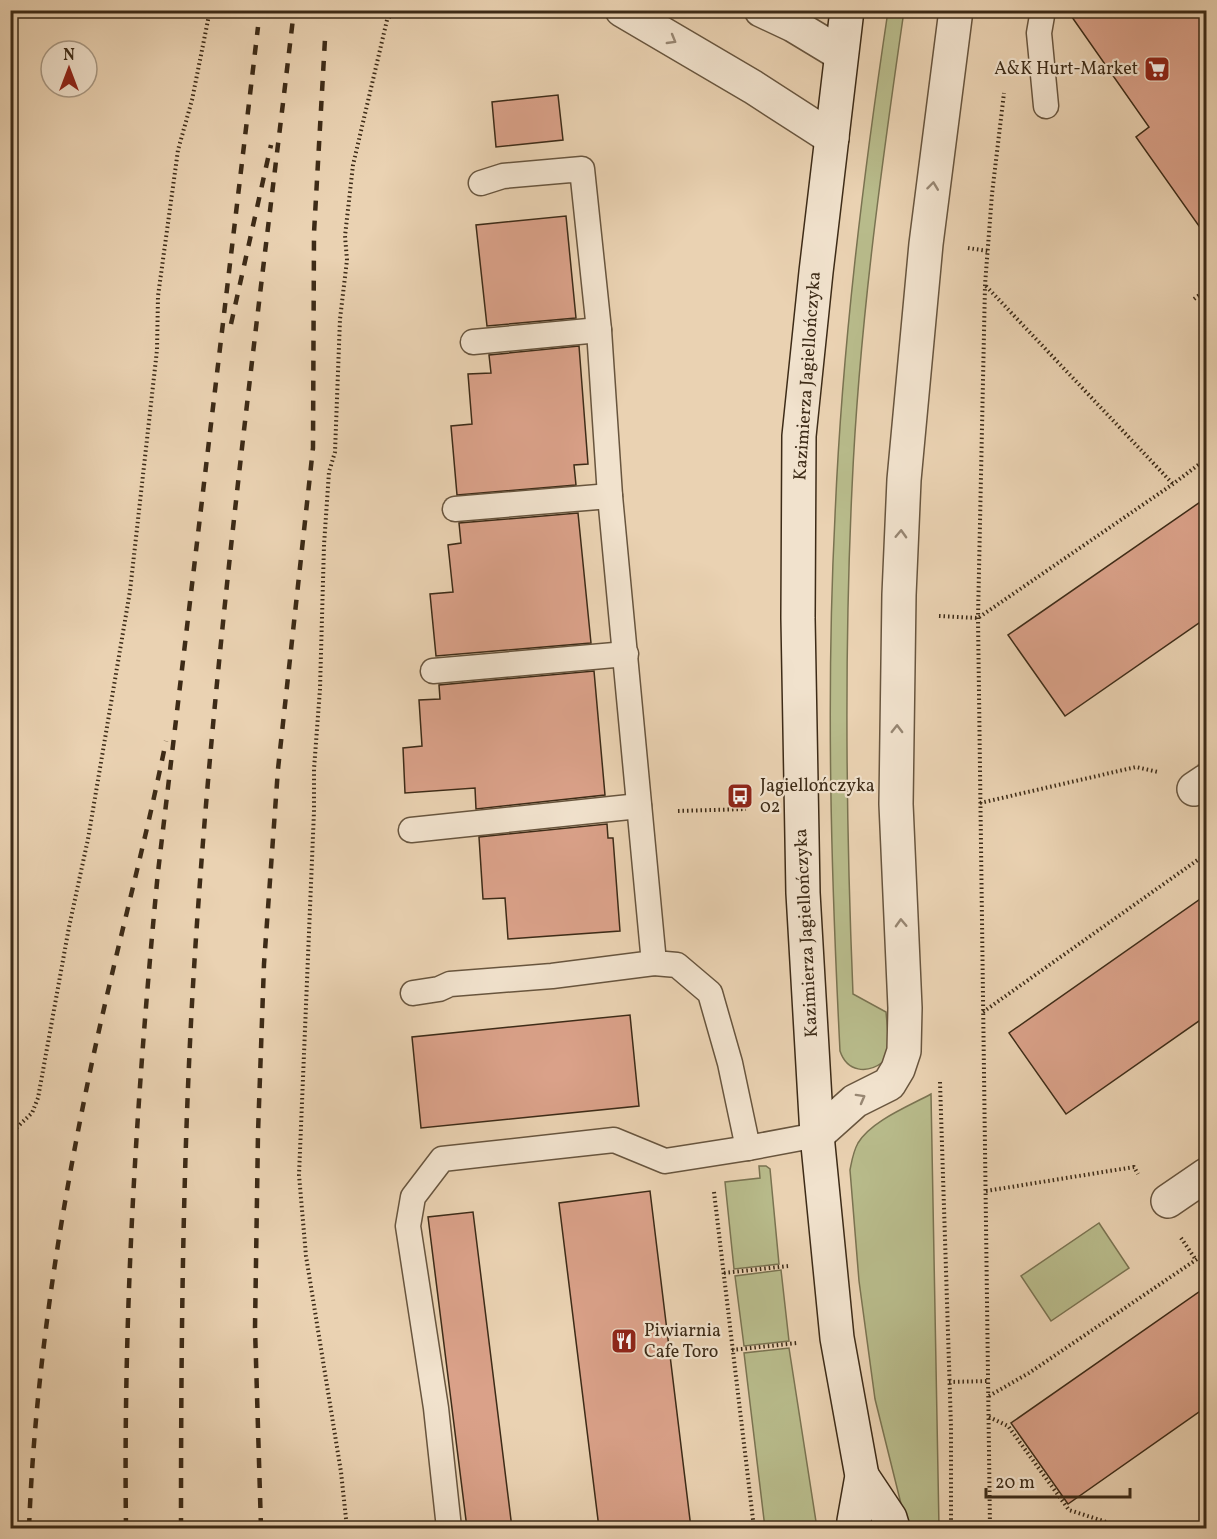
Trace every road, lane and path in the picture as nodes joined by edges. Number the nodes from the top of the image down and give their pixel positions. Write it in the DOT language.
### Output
graph roads {
  1 [pos="210,10"];
  2 [pos="395,10"];
  3 [pos="622,10"];
  4 [pos="761,10"];
  5 [pos="847,10"];
  6 [pos="956,10"];
  7 [pos="1043,10"];
  8 [pos="841,54"];
  9 [pos="1006,81"];
  10 [pos="1046,106"];
  11 [pos="832,138"];
  12 [pos="482,183"];
  13 [pos="985,285"];
  14 [pos="1206,290"];
  15 [pos="1194,299"];
  16 [pos="599,330"];
  17 [pos="473,342"];
  18 [pos="1206,459"];
  19 [pos="1173,484"];
  20 [pos="610,496"];
  21 [pos="455,509"];
  22 [pos="932,616"];
  23 [pos="978,618"];
  24 [pos="626,654"];
  25 [pos="433,671"];
  26 [pos="1200,785"];
  27 [pos="980,803"];
  28 [pos="639,806"];
  29 [pos="746,809"];
  30 [pos="411,830"];
  31 [pos="1206,854"];
  32 [pos="654,963"];
  33 [pos="412,993"];
  34 [pos="983,1012"];
  35 [pos="940,1081"];
  36 [pos="10,1134"];
  37 [pos="817,1135"];
  38 [pos="748,1148"];
  39 [pos="710,1155"];
  40 [pos="1206,1175"];
  41 [pos="1141,1177"];
  42 [pos="986,1191"];
  43 [pos="1168,1201"];
  44 [pos="1206,1253"];
  45 [pos="784,1267"];
  46 [pos="724,1273"];
  47 [pos="793,1344"];
  48 [pos="732,1350"];
  49 [pos="988,1381"];
  50 [pos="949,1383"];
  51 [pos="988,1396"];
  52 [pos="989,1417"];
  53 [pos="862,1476"];
  54 [pos="346,1528"];
  55 [pos="448,1528"];
  56 [pos="754,1528"];
  57 [pos="855,1528"];
  58 [pos="892,1528"];
  59 [pos="951,1528"];
  60 [pos="990,1528"];
  61 [pos="1125,1528"];
  1 -- 36 [label="path"];
  2 -- 54 [label="path"];
  3 -- 11 [label="main road, one-way"];
  4 -- 8 [label="main road"];
  5 -- 8 [label="main road, Kazimierza Jagiellończyka"];
  37 -- 6 [label="main road, one-way"];
  7 -- 10 [label="lane"];
  8 -- 11 [label="main road, Kazimierza Jagiellończyka"];
  9 -- 13 [label="path"];
  11 -- 37 [label="main road, Kazimierza Jagiellończyka"];
  12 -- 16 [label="lane"];
  13 -- 19 [label="path"];
  13 -- 23 [label="path"];
  14 -- 15 [label="path"];
  16 -- 17 [label="lane"];
  16 -- 20 [label="lane"];
  18 -- 19 [label="path"];
  19 -- 23 [label="path"];
  20 -- 21 [label="lane"];
  20 -- 24 [label="lane"];
  22 -- 23 [label="path"];
  23 -- 27 [label="path"];
  24 -- 25 [label="lane"];
  24 -- 28 [label="lane"];
  26 -- 27 [label="path"];
  27 -- 34 [label="path"];
  28 -- 29 [label="path"];
  28 -- 30 [label="lane"];
  28 -- 32 [label="lane"];
  31 -- 34 [label="path"];
  32 -- 33 [label="lane"];
  32 -- 38 [label="lane"];
  34 -- 42 [label="path"];
  35 -- 50 [label="path"];
  37 -- 38 [label="lane"];
  37 -- 53 [label="main road, Kazimierza Jagiellończyka"];
  38 -- 39 [label="lane"];
  39 -- 46 [label="path"];
  39 -- 55 [label="lane"];
  40 -- 43 [label="main road"];
  41 -- 42 [label="path"];
  42 -- 49 [label="path"];
  44 -- 51 [label="path"];
  45 -- 46 [label="path"];
  46 -- 48 [label="path"];
  47 -- 48 [label="path"];
  48 -- 56 [label="path"];
  49 -- 50 [label="path"];
  49 -- 51 [label="path"];
  50 -- 59 [label="path"];
  51 -- 52 [label="path"];
  52 -- 60 [label="path"];
  52 -- 61 [label="path"];
  53 -- 57 [label="main road, Kazimierza Jagiellończyka"];
  53 -- 58 [label="main road, Kazimierza Jagiellończyka"];
}
